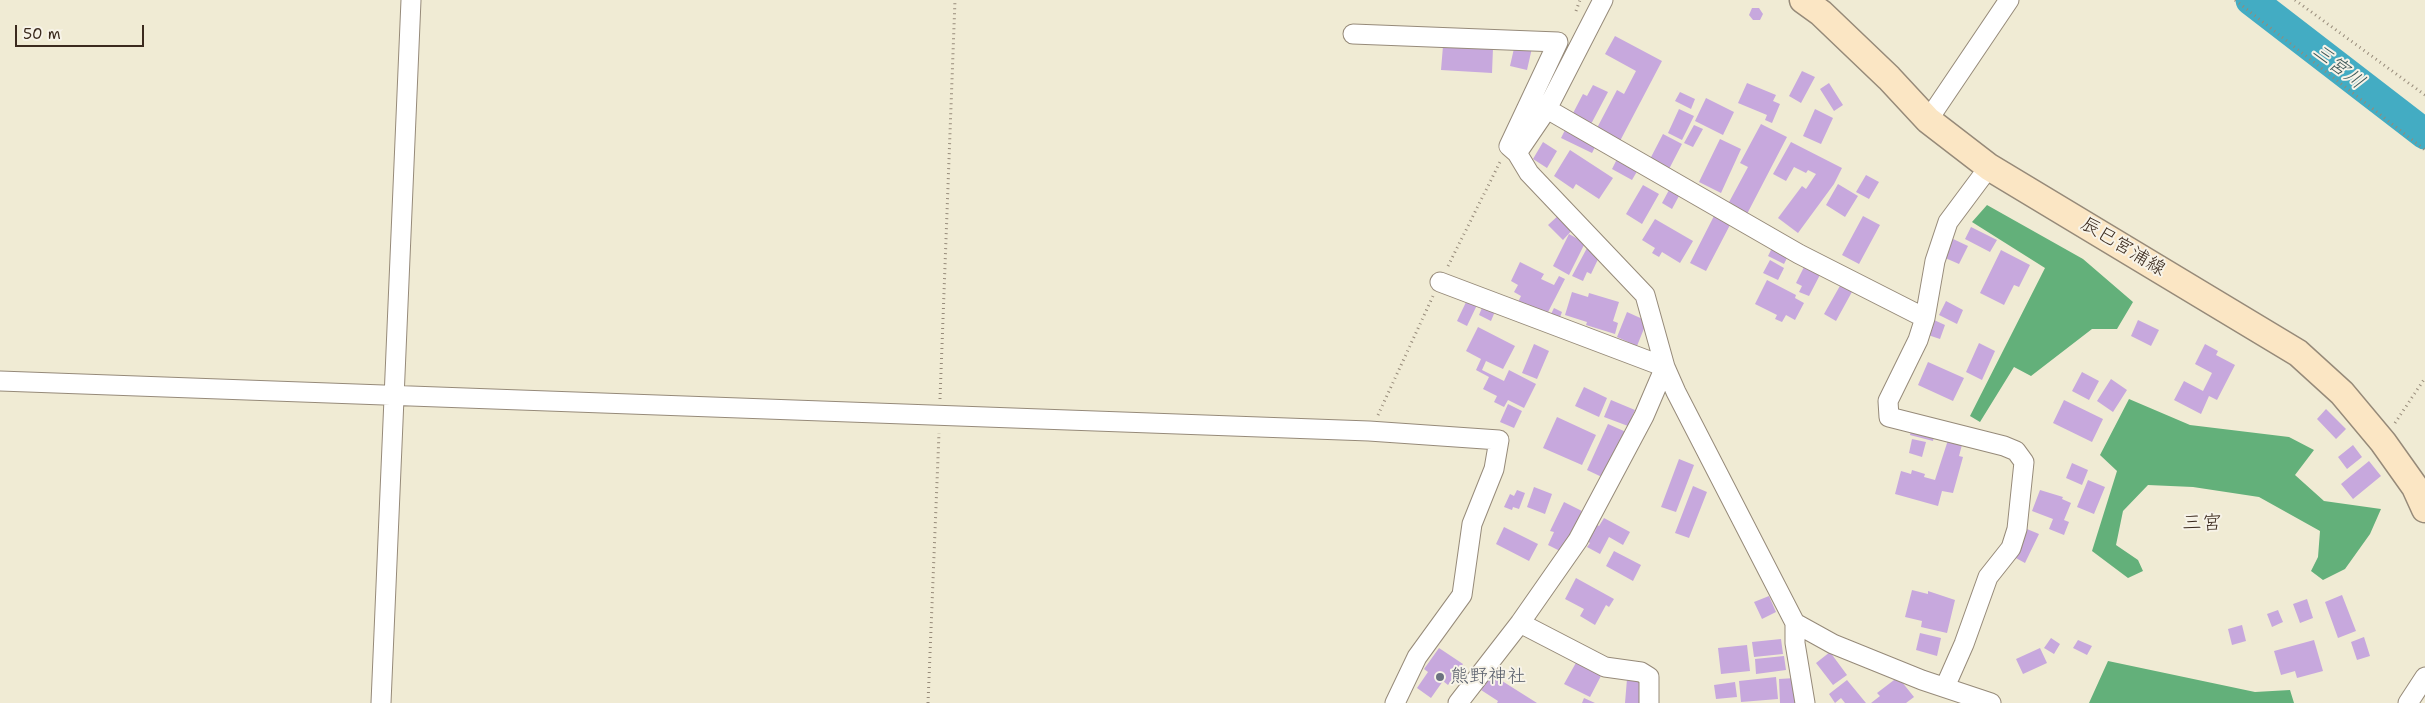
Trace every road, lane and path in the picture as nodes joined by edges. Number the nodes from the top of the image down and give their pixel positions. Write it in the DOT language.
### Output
graph roads {
  1 [pos="411,0"];
  2 [pos="955,0"];
  3 [pos="1580,0"];
  4 [pos="1603,0"];
  5 [pos="1803,0"];
  6 [pos="2009,0"];
  7 [pos="2235,0"];
  8 [pos="2296,0"];
  9 [pos="1575,14"];
  10 [pos="1353,34"];
  11 [pos="2425,95"];
  12 [pos="1547,109"];
  13 [pos="1928,120"];
  14 [pos="2425,150"];
  15 [pos="1517,153"];
  16 [pos="1989,167"];
  17 [pos="1440,282"];
  18 [pos="1925,318"];
  19 [pos="1666,367"];
  20 [pos="2425,378"];
  21 [pos="0,381"];
  22 [pos="396,394"];
  23 [pos="940,416"];
  24 [pos="2383,442"];
  25 [pos="2425,509"];
  26 [pos="1795,623"];
  27 [pos="1520,624"];
  28 [pos="2425,677"];
  29 [pos="1945,687"];
  30 [pos="381,703"];
  31 [pos="928,703"];
  32 [pos="1395,703"];
  33 [pos="1458,703"];
  34 [pos="1649,703"];
  35 [pos="1805,703"];
  36 [pos="1991,703"];
  37 [pos="2408,703"];
  1 -- 22 [label="street"];
  2 -- 23 [label="path"];
  3 -- 9 [label="path"];
  4 -- 12 [label="street"];
  5 -- 13 [label="main road, 辰巳宮浦線"];
  6 -- 13 [label="street"];
  7 -- 14 [label="path"];
  8 -- 11 [label="path"];
  10 -- 15 [label="street"];
  12 -- 15 [label="street"];
  12 -- 18 [label="street"];
  13 -- 16 [label="main road, 辰巳宮浦線"];
  15 -- 19 [label="street"];
  16 -- 18 [label="street"];
  16 -- 24 [label="main road, 辰巳宮浦線"];
  17 -- 19 [label="street"];
  18 -- 29 [label="street"];
  19 -- 26 [label="street"];
  19 -- 27 [label="street"];
  20 -- 24 [label="path"];
  21 -- 22 [label="street"];
  22 -- 23 [label="street"];
  22 -- 30 [label="street"];
  23 -- 31 [label="path"];
  23 -- 32 [label="street"];
  24 -- 25 [label="main road, 辰巳宮浦線"];
  26 -- 29 [label="street"];
  26 -- 35 [label="street"];
  27 -- 33 [label="street"];
  27 -- 34 [label="street"];
  28 -- 37 [label="street"];
  29 -- 36 [label="street"];
}
